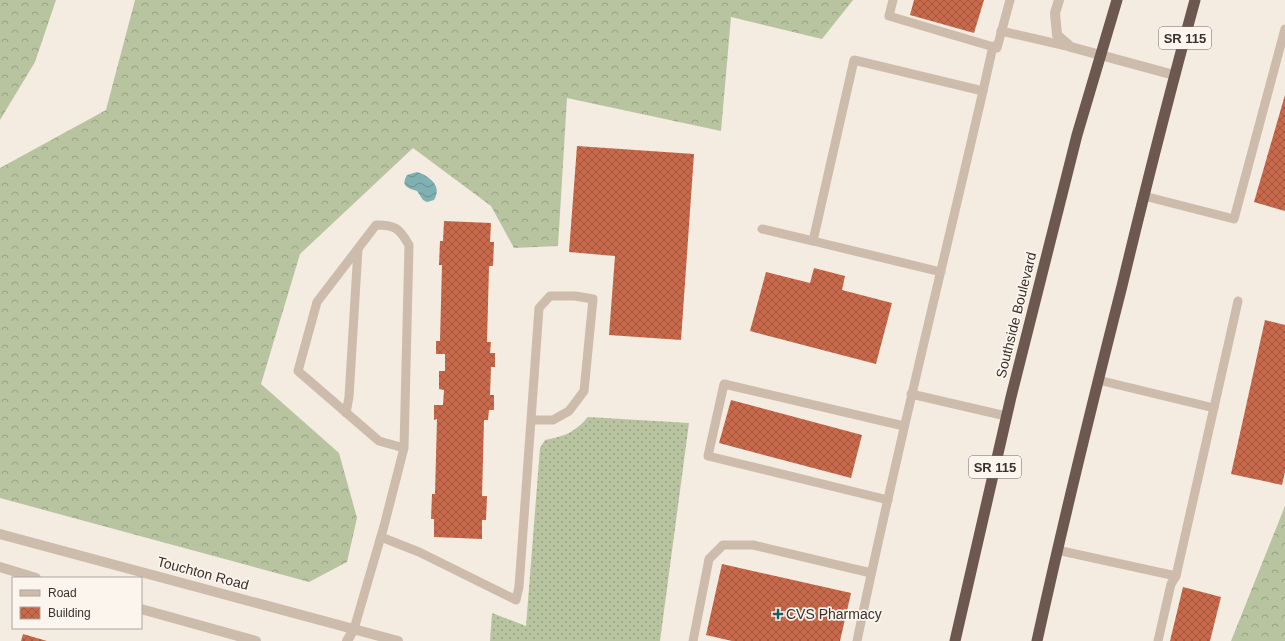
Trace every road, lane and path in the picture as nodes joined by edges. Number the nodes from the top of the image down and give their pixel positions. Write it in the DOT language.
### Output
graph roads {
  1 [pos="893,0"];
  2 [pos="1010,0"];
  3 [pos="1059,0"];
  4 [pos="1117,0"];
  5 [pos="1195,0"];
  6 [pos="1285,29"];
  7 [pos="1002,31"];
  8 [pos="993,46"];
  9 [pos="1071,48"];
  10 [pos="1101,56"];
  11 [pos="1174,75"];
  12 [pos="983,91"];
  13 [pos="1144,196"];
  14 [pos="762,229"];
  15 [pos="814,241"];
  16 [pos="358,249"];
  17 [pos="941,272"];
  18 [pos="1238,301"];
  19 [pos="1098,380"];
  20 [pos="911,394"];
  21 [pos="1214,408"];
  22 [pos="346,413"];
  23 [pos="1006,416"];
  24 [pos="531,420"];
  25 [pos="904,426"];
  26 [pos="404,448"];
  27 [pos="888,500"];
  28 [pos="0,534"];
  29 [pos="381,537"];
  30 [pos="1057,550"];
  31 [pos="0,567"];
  32 [pos="871,573"];
  33 [pos="1176,576"];
  34 [pos="33,577"];
  35 [pos="142,609"];
  36 [pos="354,629"];
  37 [pos="256,641"];
  38 [pos="347,641"];
  39 [pos="357,641"];
  40 [pos="398,641"];
  41 [pos="693,641"];
  42 [pos="857,641"];
  43 [pos="955,641"];
  44 [pos="1037,641"];
  45 [pos="1158,641"];
  1 -- 8 [label="lane"];
  2 -- 7 [label="lane"];
  3 -- 9 [label="street"];
  4 -- 10 [label="highway, Southside Boulevard / SR 115"];
  5 -- 11 [label="highway, SR 115"];
  6 -- 13 [label="lane"];
  7 -- 8 [label="lane"];
  7 -- 9 [label="lane"];
  8 -- 12 [label="lane"];
  9 -- 10 [label="street"];
  10 -- 11 [label="street"];
  10 -- 23 [label="highway, Southside Boulevard / SR 115"];
  11 -- 13 [label="highway, SR 115"];
  12 -- 15 [label="lane"];
  12 -- 17 [label="lane"];
  13 -- 19 [label="highway, SR 115"];
  14 -- 15 [label="lane"];
  15 -- 17 [label="lane"];
  16 -- 22 [label="lane"];
  16 -- 22 [label="lane"];
  16 -- 26 [label="lane"];
  17 -- 20 [label="lane"];
  18 -- 21 [label="lane"];
  19 -- 21 [label="lane"];
  19 -- 30 [label="highway, SR 115"];
  20 -- 23 [label="lane"];
  20 -- 25 [label="lane"];
  21 -- 33 [label="lane"];
  22 -- 26 [label="lane"];
  23 -- 43 [label="highway, Southside Boulevard / SR 115"];
  24 -- 24 [label="lane"];
  24 -- 29 [label="lane"];
  25 -- 27 [label="lane"];
  25 -- 27 [label="lane"];
  26 -- 29 [label="lane"];
  27 -- 32 [label="lane"];
  28 -- 36 [label="street, Touchton Road"];
  29 -- 36 [label="lane"];
  30 -- 33 [label="lane"];
  30 -- 44 [label="highway, SR 115"];
  31 -- 34 [label="street"];
  32 -- 41 [label="lane"];
  32 -- 42 [label="lane"];
  33 -- 45 [label="lane"];
  35 -- 37 [label="street"];
  36 -- 38 [label="street"];
  36 -- 39 [label="street"];
  36 -- 40 [label="street, Touchton Road"];
}
